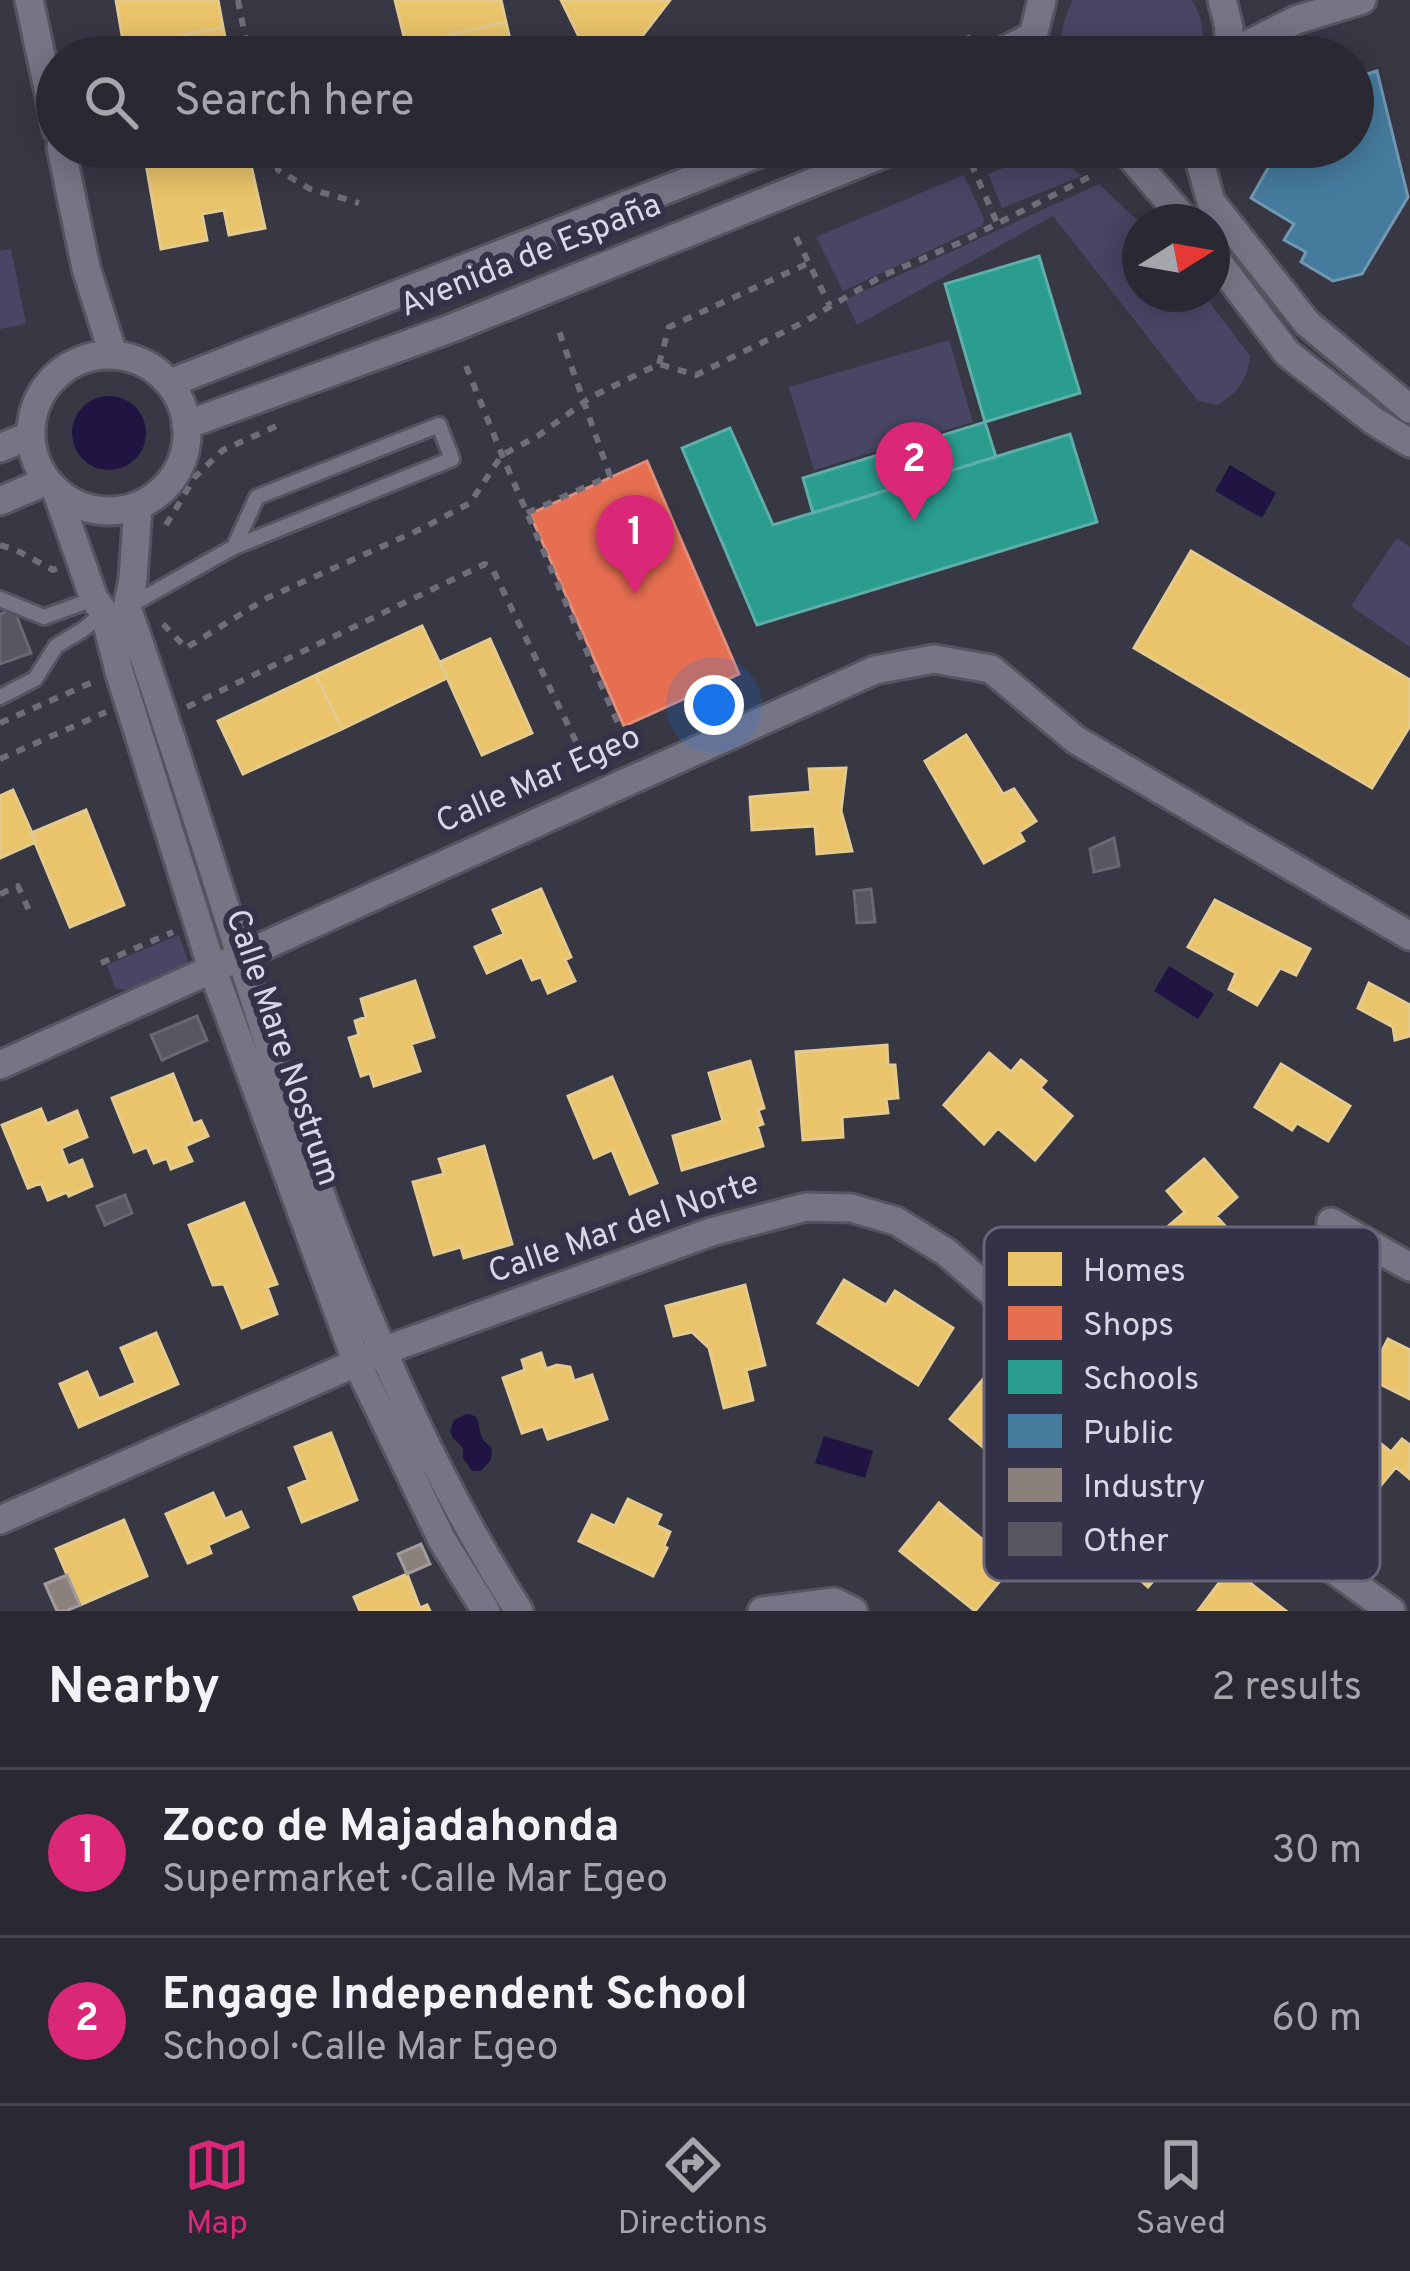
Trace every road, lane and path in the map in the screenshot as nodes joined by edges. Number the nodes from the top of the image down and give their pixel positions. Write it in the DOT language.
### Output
graph roads {
  1 [pos="29,0"];
  2 [pos="238,0"];
  3 [pos="1042,0"];
  4 [pos="1222,0"];
  5 [pos="1362,0"];
  6 [pos="37,36"];
  7 [pos="245,36"];
  8 [pos="1036,36"];
  9 [pos="1229,36"];
  10 [pos="1265,36"];
  11 [pos="65,168"];
  12 [pos="277,168"];
  13 [pos="721,168"];
  14 [pos="848,168"];
  15 [pos="973,168"];
  16 [pos="1140,168"];
  17 [pos="1202,168"];
  18 [pos="1095,173"];
  19 [pos="359,203"];
  20 [pos="1171,204"];
  21 [pos="997,223"];
  22 [pos="796,237"];
  23 [pos="809,263"];
  24 [pos="1230,278"];
  25 [pos="830,306"];
  26 [pos="559,331"];
  27 [pos="113,354"];
  28 [pos="659,364"];
  29 [pos="466,366"];
  30 [pos="170,383"];
  31 [pos="285,390"];
  32 [pos="586,401"];
  33 [pos="1410,410"];
  34 [pos="186,425"];
  35 [pos="31,435"];
  36 [pos="1410,443"];
  37 [pos="0,448"];
  38 [pos="502,455"];
  39 [pos="52,486"];
  40 [pos="0,501"];
  41 [pos="138,506"];
  42 [pos="527,513"];
  43 [pos="158,538"];
  44 [pos="0,545"];
  45 [pos="234,547"];
  46 [pos="53,571"];
  47 [pos="0,599"];
  48 [pos="108,606"];
  49 [pos="44,617"];
  50 [pos="163,623"];
  51 [pos="56,646"];
  52 [pos="105,677"];
  53 [pos="0,697"];
  54 [pos="116,708"];
  55 [pos="182,710"];
  56 [pos="0,723"];
  57 [pos="622,733"];
  58 [pos="581,752"];
  59 [pos="0,759"];
  60 [pos="0,894"];
  61 [pos="32,916"];
  62 [pos="187,926"];
  63 [pos="1410,936"];
  64 [pos="241,955"];
  65 [pos="101,963"];
  66 [pos="212,968"];
  67 [pos="0,1065"];
  68 [pos="1331,1222"];
  69 [pos="1340,1227"];
  70 [pos="1380,1250"];
  71 [pos="1410,1267"];
  72 [pos="984,1285"];
  73 [pos="370,1357"];
  74 [pos="0,1520"];
  75 [pos="1348,1581"];
  76 [pos="485,1611"];
  77 [pos="519,1611"];
  78 [pos="762,1611"];
  79 [pos="853,1611"];
  80 [pos="1390,1611"];
  1 -- 6 [label="street"];
  2 -- 7 [label="path"];
  3 -- 8 [label="street"];
  4 -- 9 [label="street"];
  5 -- 10 [label="street"];
  11 -- 27 [label="street"];
  12 -- 19 [label="path"];
  13 -- 30 [label="street, Avenida de España"];
  14 -- 31 [label="street, Avenida de España"];
  15 -- 21 [label="path"];
  16 -- 20 [label="street"];
  17 -- 33 [label="street"];
  18 -- 21 [label="path"];
  21 -- 25 [label="path"];
  22 -- 23 [label="path"];
  23 -- 25 [label="path"];
  23 -- 28 [label="path"];
  24 -- 36 [label="street"];
  25 -- 28 [label="path"];
  26 -- 32 [label="path"];
  27 -- 30 [label="street"];
  27 -- 35 [label="street"];
  28 -- 32 [label="path"];
  29 -- 38 [label="path"];
  30 -- 34 [label="street"];
  31 -- 34 [label="street, Avenida de España"];
  31 -- 43 [label="path"];
  32 -- 38 [label="path"];
  32 -- 42 [label="path"];
  34 -- 41 [label="street"];
  35 -- 37 [label="street"];
  35 -- 39 [label="street"];
  38 -- 42 [label="path"];
  38 -- 50 [label="path"];
  39 -- 40 [label="street"];
  39 -- 41 [label="street"];
  39 -- 48 [label="street, Calle Mare Nostrum"];
  41 -- 48 [label="street"];
  42 -- 57 [label="path"];
  44 -- 46 [label="path"];
  45 -- 45 [label="lane"];
  45 -- 48 [label="lane"];
  47 -- 49 [label="lane"];
  48 -- 49 [label="lane"];
  48 -- 51 [label="lane"];
  48 -- 64 [label="street, Calle Mare Nostrum"];
  48 -- 66 [label="street, Calle Mare Nostrum"];
  49 -- 51 [label="lane"];
  51 -- 53 [label="lane"];
  52 -- 56 [label="path"];
  54 -- 59 [label="path"];
  55 -- 58 [label="path"];
  60 -- 61 [label="path"];
  62 -- 65 [label="path"];
  63 -- 64 [label="street, Calle Mar Egeo"];
  64 -- 66 [label="street, Calle Mar Egeo"];
  64 -- 73 [label="street, Calle Mare Nostrum"];
  66 -- 67 [label="street, Calle Mar Egeo"];
  66 -- 73 [label="street, Calle Mare Nostrum"];
  68 -- 69 [label="street"];
  70 -- 71 [label="street"];
  72 -- 73 [label="street, Calle Mar del Norte"];
  73 -- 74 [label="street, Calle Mar del Norte"];
  73 -- 76 [label="street, Calle Mare Nostrum"];
  73 -- 77 [label="street, Calle Mare Nostrum"];
  75 -- 80 [label="street, Calle Mar del Norte"];
  78 -- 79 [label="street"];
}
